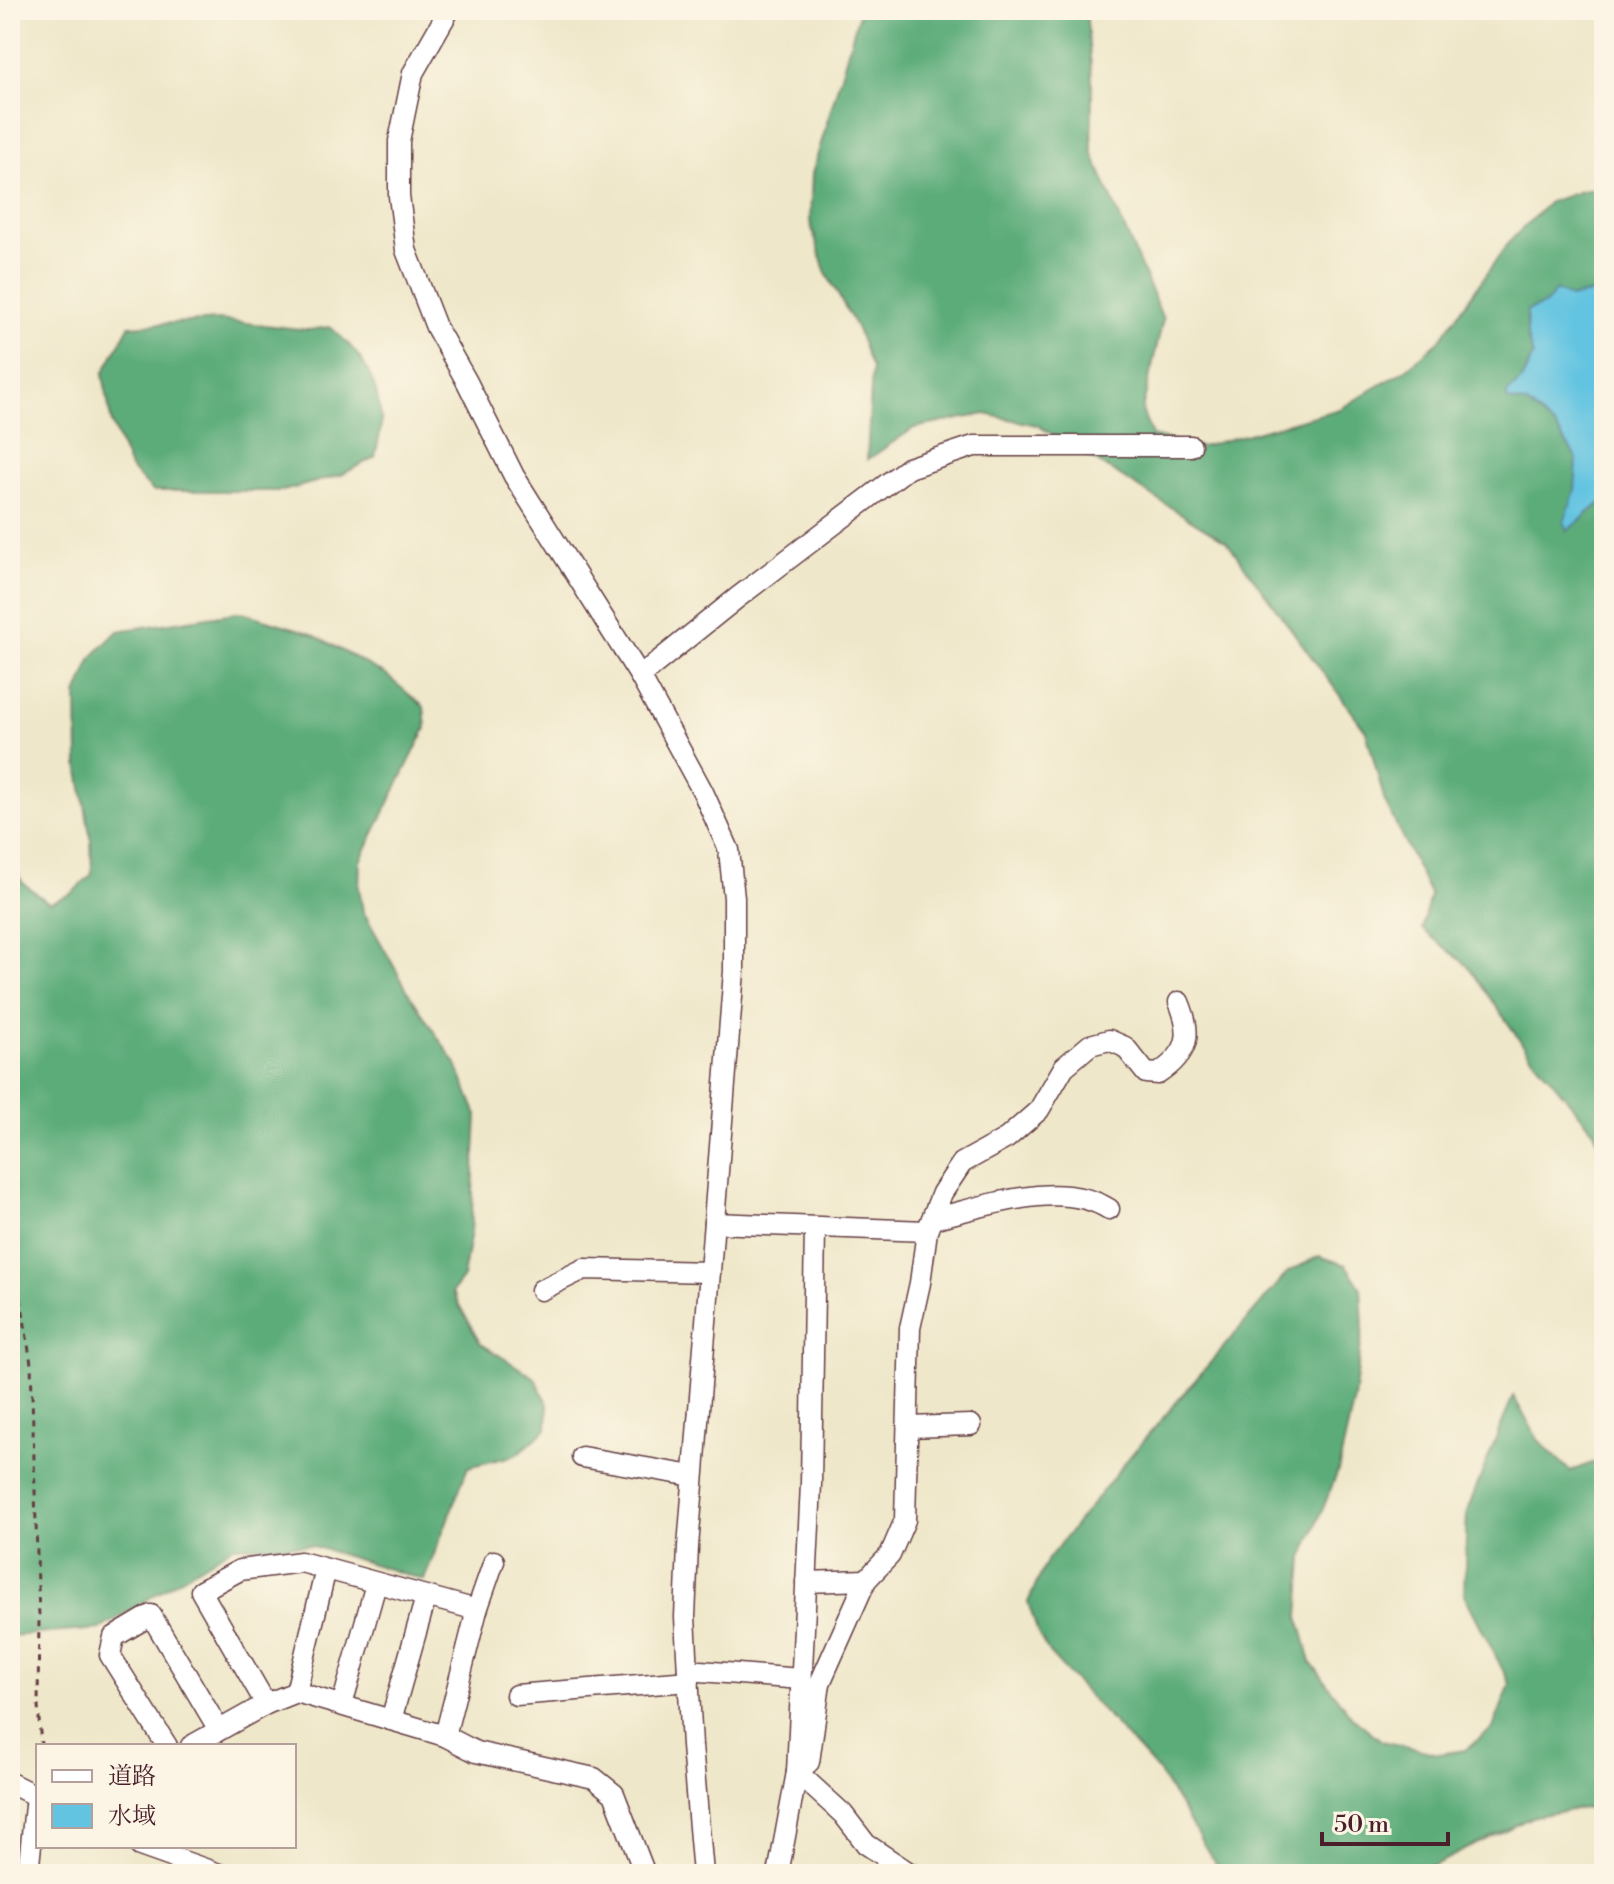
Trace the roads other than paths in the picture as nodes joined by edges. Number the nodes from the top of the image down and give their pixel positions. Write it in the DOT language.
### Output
graph roads {
  1 [pos="449,10"];
  2 [pos="1191,446"];
  3 [pos="640,676"];
  4 [pos="1179,1002"];
  5 [pos="1109,1209"];
  6 [pos="714,1223"];
  7 [pos="929,1225"];
  8 [pos="815,1228"];
  9 [pos="710,1272"];
  10 [pos="541,1290"];
  11 [pos="971,1425"];
  12 [pos="908,1427"];
  13 [pos="582,1457"];
  14 [pos="693,1476"];
  15 [pos="494,1561"];
  16 [pos="326,1569"];
  17 [pos="866,1580"];
  18 [pos="806,1582"];
  19 [pos="376,1584"];
  20 [pos="426,1597"];
  21 [pos="477,1610"];
  22 [pos="688,1676"];
  23 [pos="801,1679"];
  24 [pos="296,1692"];
  25 [pos="516,1695"];
  26 [pos="266,1704"];
  27 [pos="342,1705"];
  28 [pos="391,1720"];
  29 [pos="219,1730"];
  30 [pos="445,1736"];
  31 [pos="166,1744"];
  32 [pos="194,1744"];
  33 [pos="797,1772"];
  34 [pos="10,1783"];
  35 [pos="36,1796"];
  36 [pos="36,1806"];
  37 [pos="146,1848"];
  38 [pos="28,1874"];
  39 [pos="219,1874"];
  40 [pos="645,1874"];
  41 [pos="703,1874"];
  42 [pos="778,1874"];
  43 [pos="911,1874"];
  1 -- 3 [label="street"];
  2 -- 3 [label="street"];
  3 -- 6 [label="street"];
  4 -- 7 [label="street"];
  5 -- 7 [label="street"];
  6 -- 8 [label="street"];
  6 -- 9 [label="street"];
  7 -- 8 [label="street"];
  7 -- 12 [label="street"];
  8 -- 18 [label="street"];
  9 -- 10 [label="street"];
  9 -- 14 [label="street"];
  11 -- 12 [label="street"];
  12 -- 17 [label="street"];
  13 -- 14 [label="street"];
  14 -- 22 [label="street"];
  15 -- 21 [label="street"];
  16 -- 19 [label="street"];
  16 -- 24 [label="street"];
  16 -- 26 [label="street"];
  17 -- 18 [label="street"];
  17 -- 33 [label="street"];
  18 -- 23 [label="street"];
  19 -- 20 [label="street"];
  19 -- 27 [label="street"];
  20 -- 21 [label="street"];
  20 -- 28 [label="street"];
  21 -- 30 [label="street"];
  22 -- 23 [label="street"];
  22 -- 25 [label="street"];
  22 -- 41 [label="street"];
  23 -- 33 [label="street"];
  24 -- 26 [label="street"];
  24 -- 27 [label="street"];
  26 -- 29 [label="street"];
  27 -- 28 [label="street"];
  28 -- 30 [label="street"];
  29 -- 31 [label="street"];
  29 -- 32 [label="street"];
  30 -- 40 [label="street"];
  33 -- 42 [label="street"];
  33 -- 43 [label="street"];
  34 -- 35 [label="street"];
  36 -- 38 [label="street"];
  37 -- 39 [label="street"];
}
